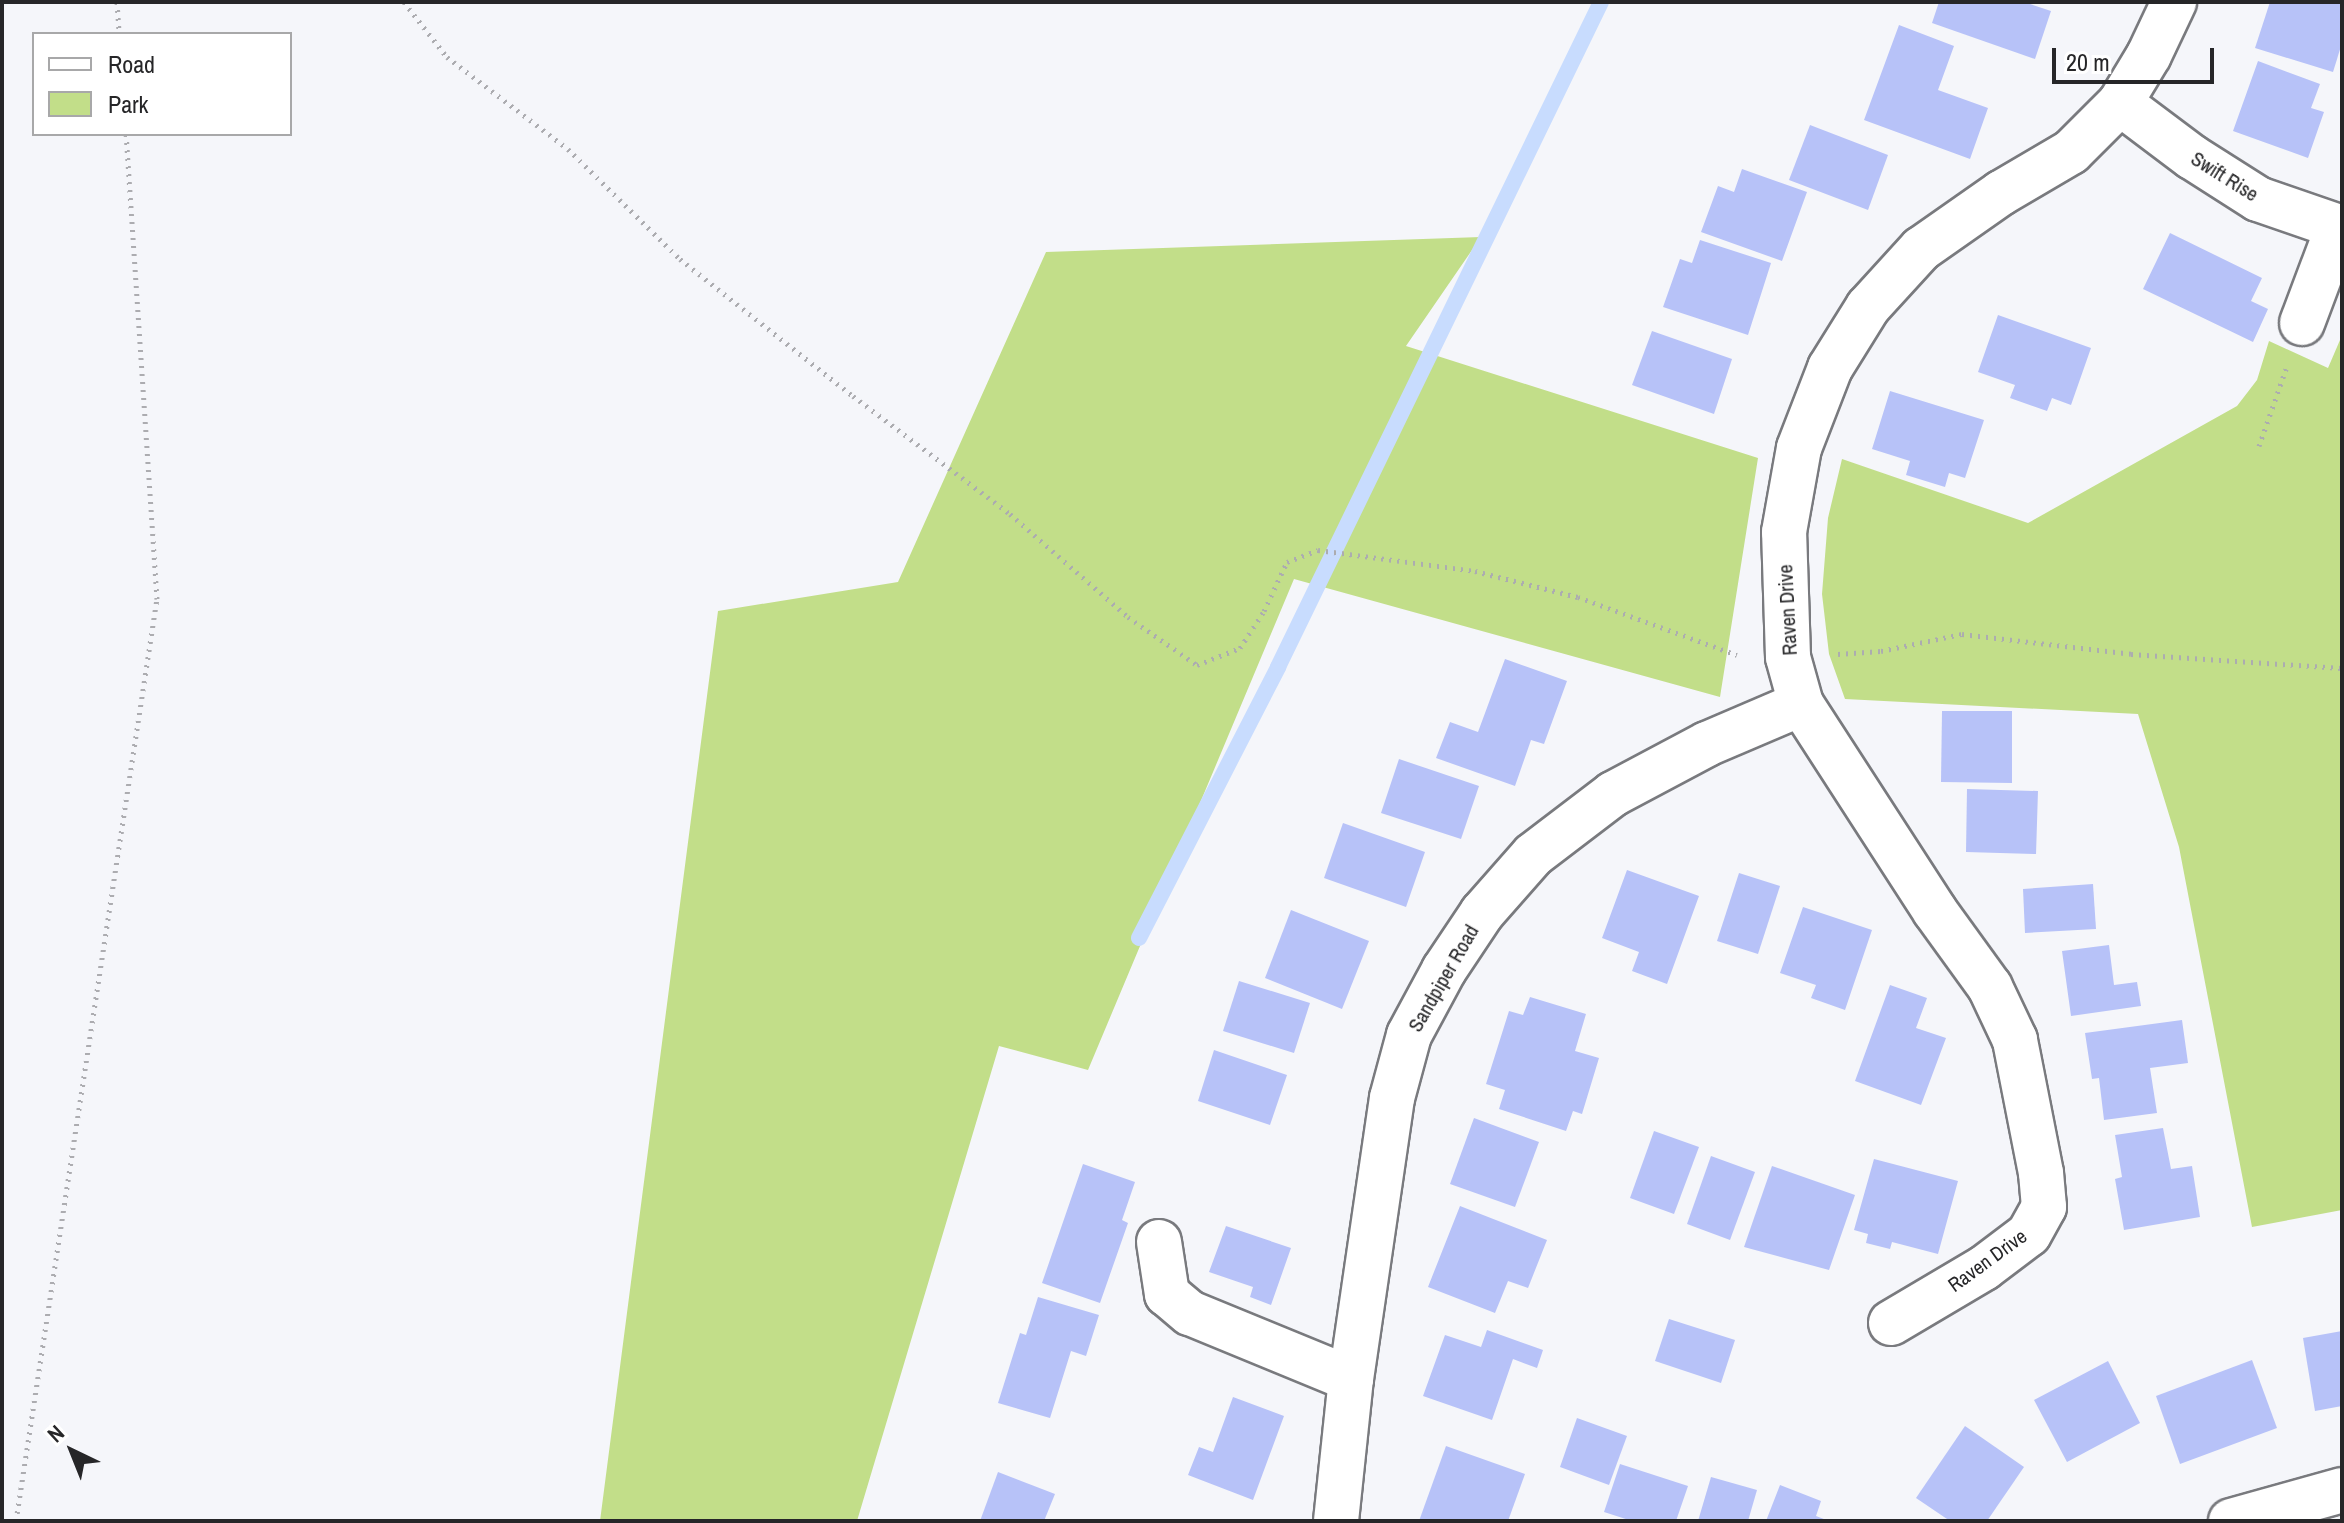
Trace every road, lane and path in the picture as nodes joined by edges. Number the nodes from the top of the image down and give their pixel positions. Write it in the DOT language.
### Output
graph roads {
  1 [pos="117,2"];
  2 [pos="404,2"];
  3 [pos="2174,2"];
  4 [pos="119,32"];
  5 [pos="2120,103"];
  6 [pos="126,136"];
  7 [pos="2340,228"];
  8 [pos="2302,323"];
  9 [pos="2259,446"];
  10 [pos="1788,657"];
  11 [pos="2342,668"];
  12 [pos="1801,704"];
  13 [pos="1159,1242"];
  14 [pos="1891,1323"];
  15 [pos="1351,1379"];
  16 [pos="2342,1490"];
  17 [pos="16,1521"];
  18 [pos="1336,1521"];
  19 [pos="2231,1521"];
  1 -- 4 [label="path"];
  2 -- 10 [label="path"];
  3 -- 5 [label="street, Raven Drive"];
  5 -- 7 [label="street, Swift Rise"];
  5 -- 10 [label="street, Raven Drive"];
  6 -- 17 [label="path"];
  7 -- 8 [label="street"];
  8 -- 9 [label="path"];
  10 -- 11 [label="path"];
  10 -- 12 [label="street, Raven Drive"];
  12 -- 14 [label="street, Raven Drive"];
  12 -- 15 [label="street, Sandpiper Road"];
  13 -- 15 [label="street"];
  15 -- 18 [label="street, Sandpiper Road"];
  16 -- 19 [label="street"];
}
